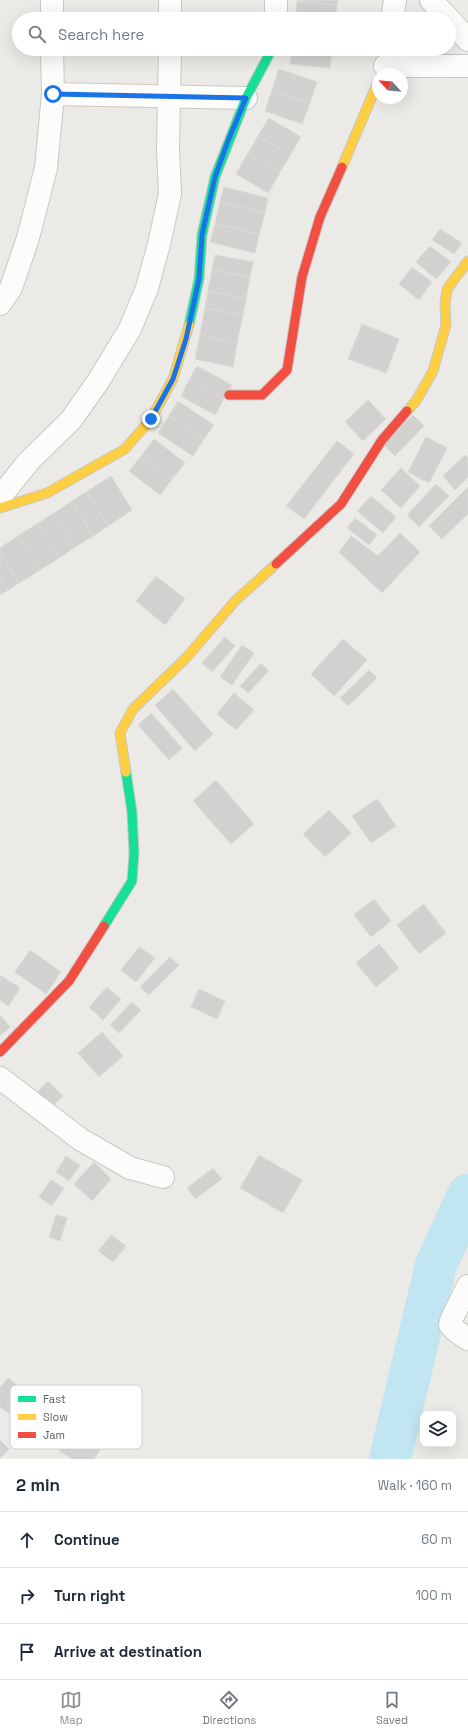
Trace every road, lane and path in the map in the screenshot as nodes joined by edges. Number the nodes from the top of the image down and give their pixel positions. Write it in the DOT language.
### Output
graph roads {
  1 [pos="52,0"];
  2 [pos="170,0"];
  3 [pos="276,0"];
  4 [pos="395,0"];
  5 [pos="432,0"];
  6 [pos="52,12"];
  7 [pos="170,12"];
  8 [pos="276,12"];
  9 [pos="393,12"];
  10 [pos="443,12"];
  11 [pos="456,27"];
  12 [pos="468,40"];
  13 [pos="52,56"];
  14 [pos="170,56"];
  15 [pos="268,56"];
  16 [pos="468,66"];
  17 [pos="383,68"];
  18 [pos="53,94"];
  19 [pos="372,94"];
  20 [pos="170,96"];
  21 [pos="246,98"];
  22 [pos="468,261"];
  23 [pos="0,304"];
  24 [pos="229,395"];
  25 [pos="0,497"];
  26 [pos="0,508"];
  27 [pos="0,1052"];
  28 [pos="0,1078"];
  29 [pos="163,1177"];
  30 [pos="468,1286"];
  31 [pos="468,1339"];
  1 -- 6 [label="street"];
  2 -- 7 [label="street"];
  3 -- 8 [label="street"];
  4 -- 9 [label="street"];
  5 -- 10 [label="street"];
  11 -- 12 [label="street"];
  13 -- 18 [label="street"];
  14 -- 20 [label="street"];
  15 -- 21 [label="street"];
  16 -- 17 [label="street"];
  18 -- 20 [label="street"];
  18 -- 23 [label="street"];
  19 -- 24 [label="street"];
  20 -- 21 [label="street"];
  20 -- 25 [label="street"];
  21 -- 26 [label="street"];
  22 -- 27 [label="street"];
  28 -- 29 [label="street"];
  30 -- 31 [label="street"];
}
